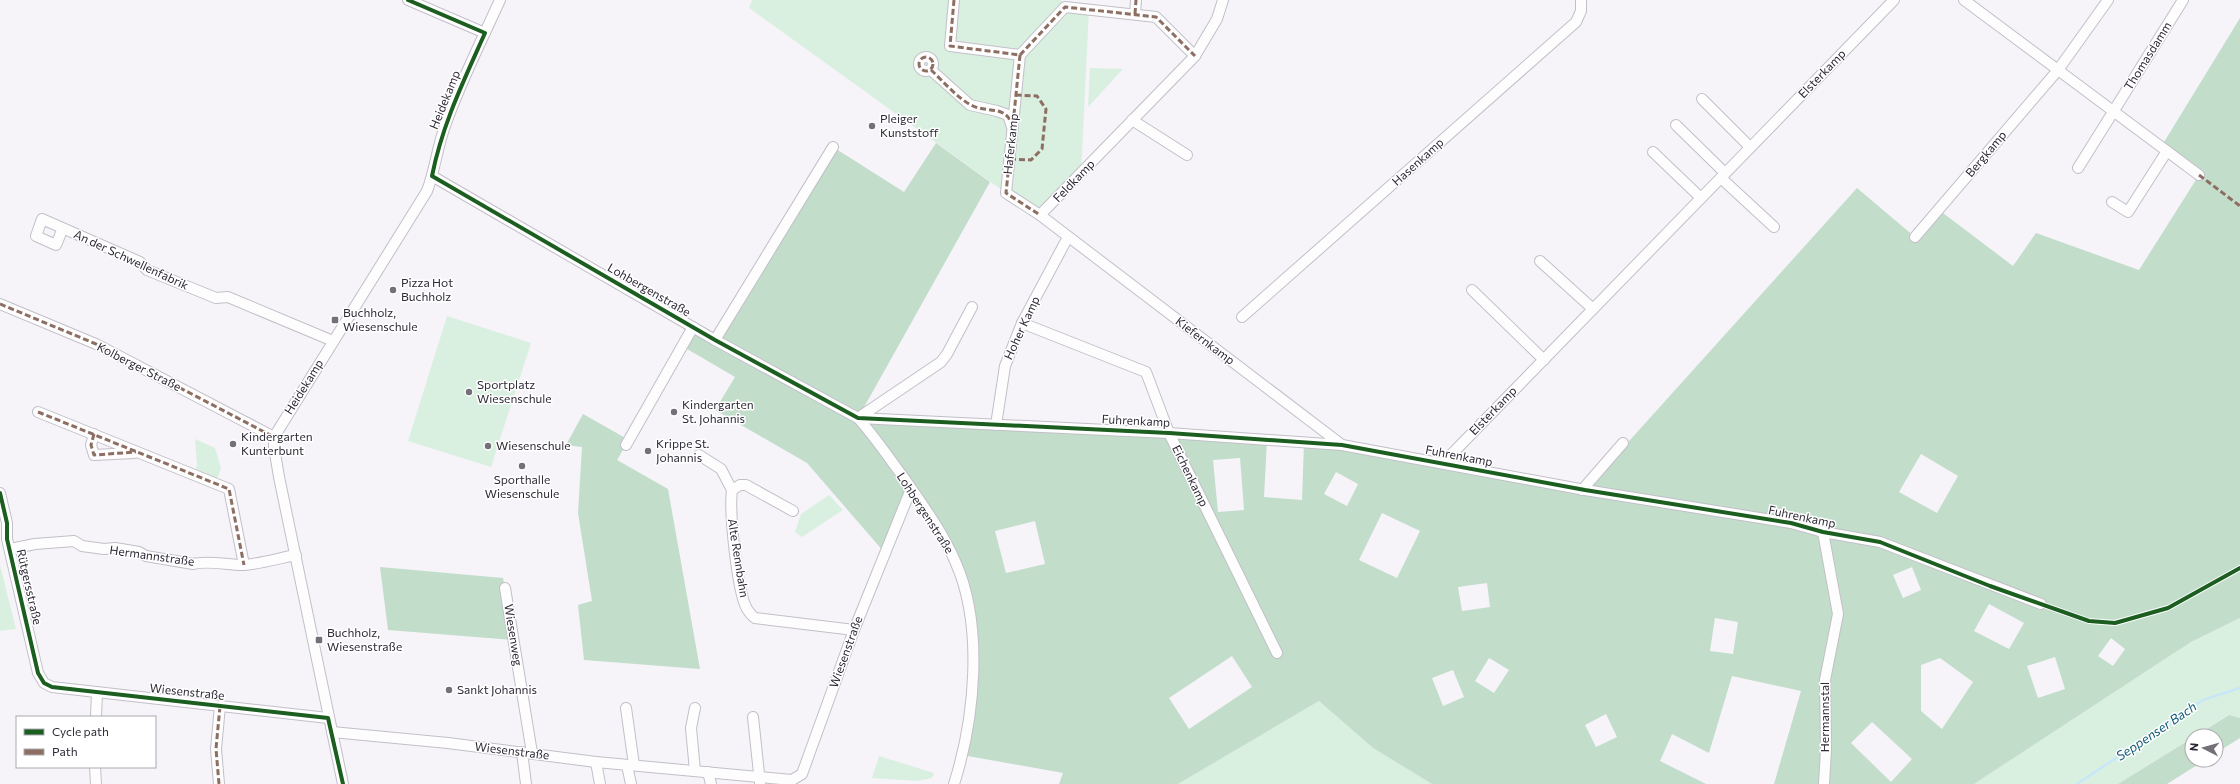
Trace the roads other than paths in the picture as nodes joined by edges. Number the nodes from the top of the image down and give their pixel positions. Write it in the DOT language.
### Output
graph roads {
  1 [pos="408,0"];
  2 [pos="500,0"];
  3 [pos="954,0"];
  4 [pos="1136,0"];
  5 [pos="1223,0"];
  6 [pos="1581,0"];
  7 [pos="1894,0"];
  8 [pos="2108,0"];
  9 [pos="2183,0"];
  10 [pos="1971,2"];
  11 [pos="1063,3"];
  12 [pos="1135,14"];
  13 [pos="485,33"];
  14 [pos="1020,55"];
  15 [pos="1195,56"];
  16 [pos="931,70"];
  17 [pos="2058,70"];
  18 [pos="1702,99"];
  19 [pos="2113,111"];
  20 [pos="1132,120"];
  21 [pos="1676,125"];
  22 [pos="1013,128"];
  23 [pos="833,146"];
  24 [pos="1750,148"];
  25 [pos="2167,151"];
  26 [pos="1653,152"];
  27 [pos="1187,155"];
  28 [pos="2078,168"];
  29 [pos="1723,175"];
  30 [pos="2199,175"];
  31 [pos="432,176"];
  32 [pos="1701,198"];
  33 [pos="2112,202"];
  34 [pos="1040,215"];
  35 [pos="1774,227"];
  36 [pos="63,228"];
  37 [pos="1068,237"];
  38 [pos="1915,237"];
  39 [pos="1540,261"];
  40 [pos="1472,290"];
  41 [pos="0,304"];
  42 [pos="972,307"];
  43 [pos="1593,309"];
  44 [pos="1242,317"];
  45 [pos="1022,323"];
  46 [pos="693,327"];
  47 [pos="715,340"];
  48 [pos="333,341"];
  49 [pos="1544,360"];
  50 [pos="38,412"];
  51 [pos="858,418"];
  52 [pos="996,425"];
  53 [pos="1169,433"];
  54 [pos="94,434"];
  55 [pos="274,437"];
  56 [pos="1623,444"];
  57 [pos="626,445"];
  58 [pos="1342,445"];
  59 [pos="138,452"];
  60 [pos="699,456"];
  61 [pos="1443,463"];
  62 [pos="912,489"];
  63 [pos="732,490"];
  64 [pos="1582,490"];
  65 [pos="0,493"];
  66 [pos="793,511"];
  67 [pos="1823,532"];
  68 [pos="10,549"];
  69 [pos="296,555"];
  70 [pos="244,565"];
  71 [pos="505,588"];
  72 [pos="2041,604"];
  73 [pos="854,630"];
  74 [pos="1277,653"];
  75 [pos="44,683"];
  76 [pos="97,692"];
  77 [pos="220,706"];
  78 [pos="626,708"];
  79 [pos="695,708"];
  80 [pos="96,716"];
  81 [pos="328,718"];
  82 [pos="753,718"];
  83 [pos="332,732"];
  84 [pos="527,752"];
  85 [pos="596,762"];
  86 [pos="630,765"];
  87 [pos="95,768"];
  88 [pos="695,771"];
  89 [pos="708,772"];
  90 [pos="760,780"];
  91 [pos="96,784"];
  92 [pos="219,784"];
  93 [pos="343,784"];
  94 [pos="526,784"];
  95 [pos="600,784"];
  96 [pos="631,784"];
  97 [pos="711,784"];
  98 [pos="954,784"];
  99 [pos="1824,784"];
  1 -- 13 [label="street"];
  2 -- 13 [label="street, Heidekamp"];
  3 -- 14 [label="street"];
  4 -- 12 [label="street"];
  5 -- 15 [label="street, Feldkamp"];
  6 -- 44 [label="street, Hasenkamp"];
  7 -- 24 [label="street, Elsterkamp"];
  8 -- 17 [label="street"];
  9 -- 19 [label="street, Thomasdamm"];
  10 -- 17 [label="street"];
  11 -- 12 [label="street"];
  11 -- 14 [label="street"];
  12 -- 15 [label="street"];
  13 -- 31 [label="street, Heidekamp"];
  14 -- 22 [label="street, Haferkamp"];
  15 -- 20 [label="street, Feldkamp"];
  16 -- 22 [label="street"];
  17 -- 19 [label="street"];
  17 -- 38 [label="street, Bergkamp"];
  18 -- 24 [label="street"];
  19 -- 25 [label="street"];
  19 -- 28 [label="street, Thomasdamm"];
  20 -- 27 [label="street"];
  20 -- 34 [label="street, Feldkamp"];
  21 -- 29 [label="street"];
  22 -- 34 [label="street, Haferkamp"];
  23 -- 47 [label="street"];
  24 -- 29 [label="street, Elsterkamp"];
  25 -- 30 [label="street"];
  25 -- 33 [label="street"];
  26 -- 32 [label="street"];
  29 -- 32 [label="street, Elsterkamp"];
  29 -- 35 [label="street"];
  31 -- 46 [label="street, Lohbergenstraße"];
  31 -- 48 [label="street, Heidekamp"];
  32 -- 43 [label="street, Elsterkamp"];
  34 -- 37 [label="street"];
  36 -- 48 [label="street, An der Schwellenfabrik"];
  37 -- 45 [label="street, Hoher Kamp"];
  37 -- 58 [label="street, Kiefernkamp"];
  39 -- 43 [label="street"];
  40 -- 49 [label="street"];
  41 -- 55 [label="street, Kolberger Straße"];
  42 -- 51 [label="street"];
  43 -- 49 [label="street, Elsterkamp"];
  45 -- 52 [label="street, Hoher Kamp"];
  45 -- 53 [label="street, Eichenkamp"];
  46 -- 47 [label="street, Lohbergenstraße"];
  46 -- 57 [label="street, Lohbergenstraße"];
  47 -- 51 [label="street, Lohbergenstraße"];
  48 -- 55 [label="street, Heidekamp"];
  49 -- 61 [label="street, Elsterkamp"];
  50 -- 54 [label="street"];
  51 -- 52 [label="street, Fuhrenkamp"];
  51 -- 62 [label="street, Lohbergenstraße"];
  52 -- 53 [label="street, Fuhrenkamp"];
  53 -- 58 [label="street, Fuhrenkamp"];
  53 -- 74 [label="street, Eichenkamp"];
  54 -- 59 [label="street"];
  54 -- 59 [label="street"];
  55 -- 69 [label="street"];
  56 -- 64 [label="street"];
  58 -- 61 [label="street, Fuhrenkamp"];
  59 -- 70 [label="street"];
  60 -- 63 [label="street"];
  61 -- 64 [label="street, Fuhrenkamp"];
  62 -- 73 [label="street, Wiesenstraße"];
  62 -- 98 [label="street, Lohbergenstraße"];
  63 -- 66 [label="street"];
  63 -- 73 [label="street, Alte Rennbahn"];
  64 -- 67 [label="street, Fuhrenkamp"];
  65 -- 68 [label="street, Rütgersstraße"];
  67 -- 72 [label="street, Fuhrenkamp"];
  67 -- 99 [label="street, Hermannstal"];
  68 -- 70 [label="street, Hermannstraße"];
  68 -- 75 [label="street, Rütgersstraße"];
  69 -- 70 [label="street, Hermannstraße"];
  69 -- 81 [label="street"];
  71 -- 84 [label="street, Wiesenweg"];
  73 -- 90 [label="street, Wiesenstraße"];
  75 -- 76 [label="street, Wiesenstraße"];
  76 -- 77 [label="street, Wiesenstraße"];
  76 -- 80 [label="street"];
  77 -- 81 [label="street, Wiesenstraße"];
  77 -- 92 [label="street"];
  78 -- 86 [label="street"];
  79 -- 88 [label="street"];
  81 -- 83 [label="street"];
  82 -- 90 [label="street"];
  83 -- 84 [label="street, Wiesenstraße"];
  83 -- 93 [label="street"];
  84 -- 85 [label="street, Wiesenstraße"];
  84 -- 94 [label="street, Wiesenweg"];
  85 -- 86 [label="street, Wiesenstraße"];
  85 -- 95 [label="street"];
  86 -- 88 [label="street, Wiesenstraße"];
  86 -- 96 [label="street"];
  87 -- 91 [label="street"];
  88 -- 89 [label="street, Wiesenstraße"];
  89 -- 90 [label="street, Wiesenstraße"];
  89 -- 97 [label="street"];
}
